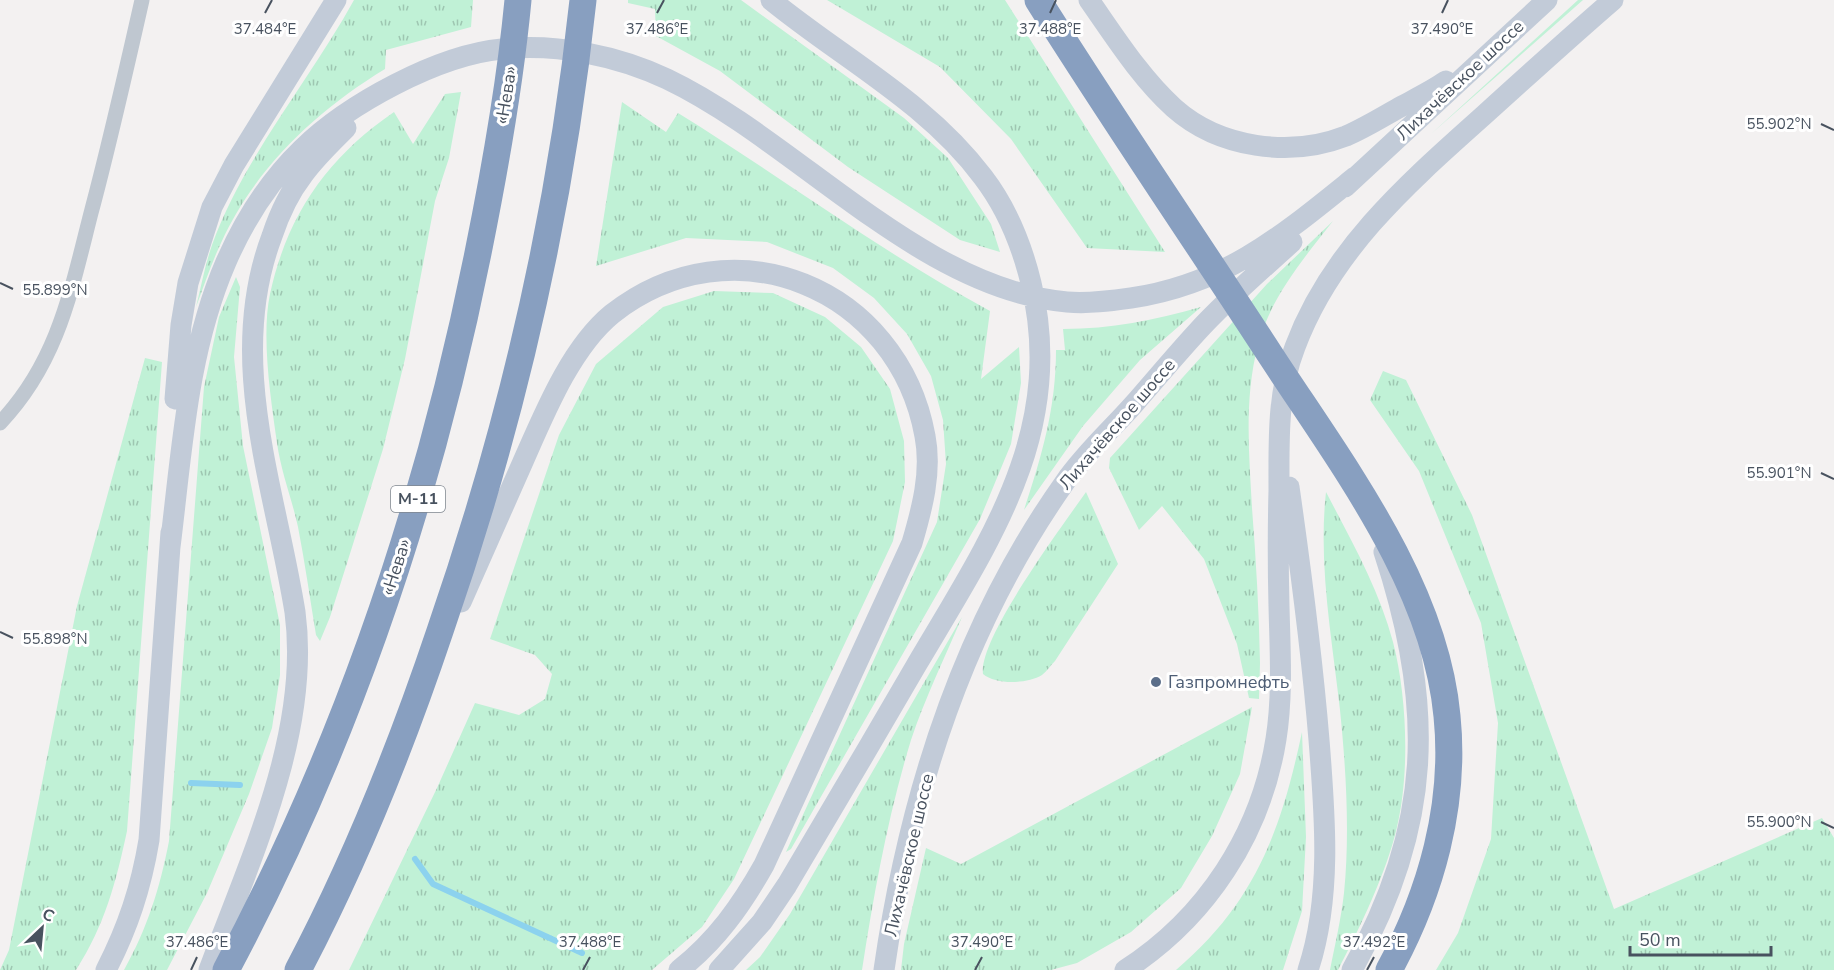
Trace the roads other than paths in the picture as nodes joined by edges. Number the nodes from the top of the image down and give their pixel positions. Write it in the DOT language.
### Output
graph roads {
  1 [pos="142,0"];
  2 [pos="336,0"];
  3 [pos="519,0"];
  4 [pos="583,0"];
  5 [pos="771,0"];
  6 [pos="1038,0"];
  7 [pos="1089,0"];
  8 [pos="1547,0"];
  9 [pos="1613,0"];
  10 [pos="1503,40"];
  11 [pos="378,95"];
  12 [pos="1355,177"];
  13 [pos="0,423"];
  14 [pos="1279,424"];
  15 [pos="1370,512"];
  16 [pos="170,547"];
  17 [pos="414,709"];
  18 [pos="106,970"];
  19 [pos="209,970"];
  20 [pos="226,970"];
  21 [pos="298,970"];
  22 [pos="679,970"];
  23 [pos="719,970"];
  24 [pos="884,970"];
  25 [pos="1125,970"];
  26 [pos="1308,970"];
  27 [pos="1352,970"];
  28 [pos="1389,970"];
  1 -- 13 [label="street"];
  2 -- 16 [label="main road"];
  3 -- 20 [label="highway, «Нева» / М-11"];
  4 -- 17 [label="highway"];
  5 -- 23 [label="main road"];
  6 -- 15 [label="highway"];
  7 -- 10 [label="main road"];
  8 -- 10 [label="main road, Лихачёвское шоссе"];
  9 -- 14 [label="main road"];
  10 -- 12 [label="main road, Лихачёвское шоссе"];
  11 -- 12 [label="main road"];
  11 -- 16 [label="main road"];
  11 -- 19 [label="main road"];
  12 -- 24 [label="main road, Лихачёвское шоссе"];
  14 -- 25 [label="main road"];
  14 -- 26 [label="main road"];
  15 -- 27 [label="main road"];
  15 -- 28 [label="highway"];
  16 -- 18 [label="main road"];
  17 -- 21 [label="highway"];
  17 -- 22 [label="main road"];
}
